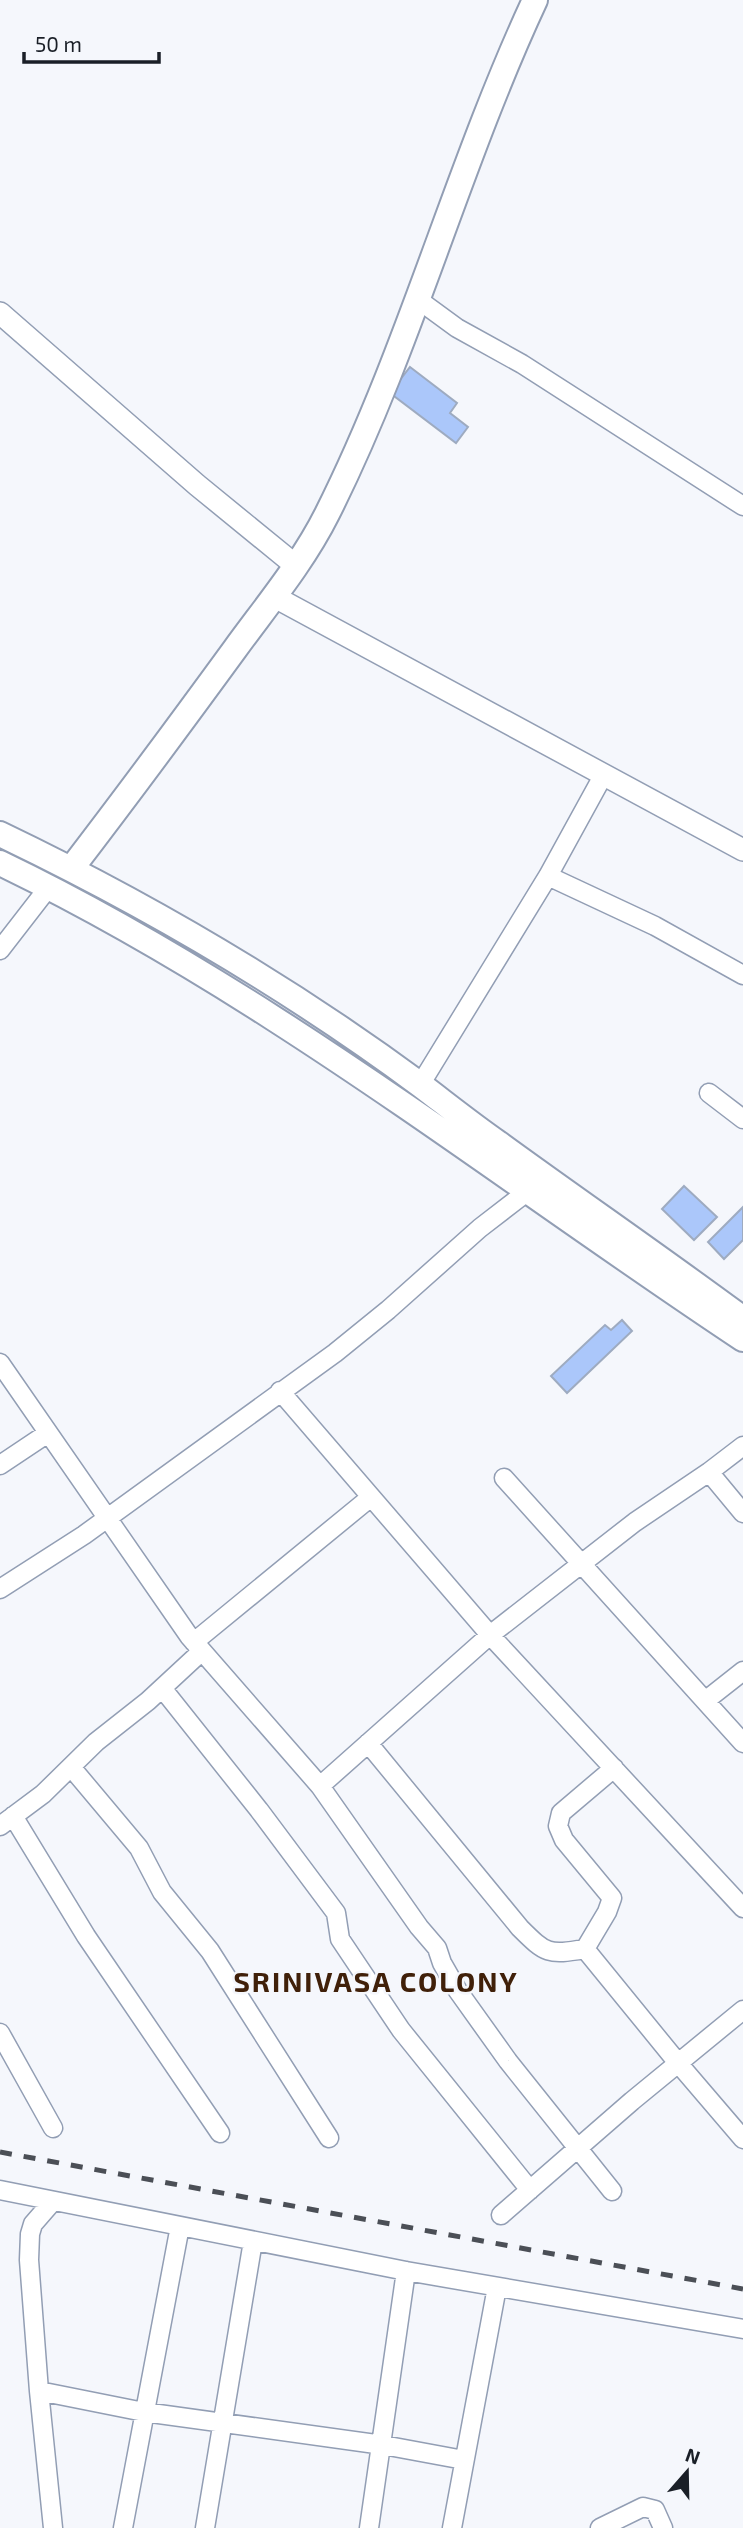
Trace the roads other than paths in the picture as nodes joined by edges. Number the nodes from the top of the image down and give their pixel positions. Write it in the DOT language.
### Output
graph roads {
  1 [pos="535,0"];
  2 [pos="416,298"];
  3 [pos="0,313"];
  4 [pos="743,506"];
  5 [pos="295,565"];
  6 [pos="274,596"];
  7 [pos="604,774"];
  8 [pos="0,834"];
  9 [pos="743,850"];
  10 [pos="0,863"];
  11 [pos="71,869"];
  12 [pos="548,876"];
  13 [pos="40,883"];
  14 [pos="0,950"];
  15 [pos="743,975"];
  16 [pos="420,1085"];
  17 [pos="709,1093"];
  18 [pos="743,1119"];
  19 [pos="528,1191"];
  20 [pos="743,1319"];
  21 [pos="743,1339"];
  22 [pos="0,1363"];
  23 [pos="280,1391"];
  24 [pos="48,1433"];
  25 [pos="743,1446"];
  26 [pos="0,1465"];
  27 [pos="709,1472"];
  28 [pos="504,1478"];
  29 [pos="371,1497"];
  30 [pos="743,1513"];
  31 [pos="107,1519"];
  32 [pos="583,1563"];
  33 [pos="0,1589"];
  34 [pos="490,1635"];
  35 [pos="198,1647"];
  36 [pos="743,1671"];
  37 [pos="162,1688"];
  38 [pos="705,1701"];
  39 [pos="368,1743"];
  40 [pos="743,1743"];
  41 [pos="71,1767"];
  42 [pos="614,1768"];
  43 [pos="320,1786"];
  44 [pos="7,1821"];
  45 [pos="743,1908"];
  46 [pos="585,1949"];
  47 [pos="743,2010"];
  48 [pos="0,2033"];
  49 [pos="678,2063"];
  50 [pos="53,2128"];
  51 [pos="220,2133"];
  52 [pos="330,2138"];
  53 [pos="743,2139"];
  54 [pos="577,2149"];
  55 [pos="0,2190"];
  56 [pos="530,2190"];
  57 [pos="611,2191"];
  58 [pos="53,2201"];
  59 [pos="501,2215"];
  60 [pos="180,2226"];
  61 [pos="253,2241"];
  62 [pos="406,2271"];
  63 [pos="497,2287"];
  64 [pos="743,2329"];
  65 [pos="39,2391"];
  66 [pos="144,2412"];
  67 [pos="224,2423"];
  68 [pos="383,2445"];
  69 [pos="464,2460"];
  70 [pos="53,2528"];
  71 [pos="123,2528"];
  72 [pos="205,2528"];
  73 [pos="369,2528"];
  74 [pos="452,2528"];
  75 [pos="600,2528"];
  76 [pos="663,2528"];
  1 -- 2 [label="main road"];
  2 -- 4 [label="street"];
  2 -- 5 [label="main road"];
  3 -- 5 [label="street"];
  5 -- 6 [label="main road"];
  6 -- 7 [label="street"];
  6 -- 11 [label="main road"];
  7 -- 9 [label="street"];
  7 -- 12 [label="street"];
  8 -- 11 [label="main road"];
  10 -- 13 [label="main road"];
  11 -- 16 [label="main road"];
  12 -- 15 [label="street"];
  12 -- 16 [label="street"];
  13 -- 14 [label="street"];
  13 -- 19 [label="main road"];
  16 -- 20 [label="main road"];
  17 -- 18 [label="street"];
  19 -- 21 [label="main road"];
  19 -- 23 [label="street"];
  22 -- 24 [label="street"];
  23 -- 29 [label="street"];
  23 -- 31 [label="street"];
  24 -- 26 [label="street"];
  24 -- 31 [label="street"];
  25 -- 27 [label="street"];
  27 -- 30 [label="street"];
  27 -- 32 [label="street"];
  28 -- 32 [label="street"];
  29 -- 34 [label="street"];
  29 -- 35 [label="street"];
  31 -- 33 [label="street"];
  31 -- 35 [label="street"];
  32 -- 34 [label="street"];
  32 -- 38 [label="street"];
  34 -- 39 [label="street"];
  34 -- 42 [label="street"];
  35 -- 37 [label="street"];
  35 -- 43 [label="street"];
  36 -- 38 [label="street"];
  37 -- 41 [label="street"];
  37 -- 56 [label="street"];
  38 -- 40 [label="street"];
  39 -- 43 [label="street"];
  39 -- 46 [label="street"];
  41 -- 44 [label="street"];
  41 -- 52 [label="street"];
  42 -- 45 [label="street"];
  42 -- 46 [label="street"];
  43 -- 54 [label="street"];
  44 -- 51 [label="street"];
  46 -- 49 [label="street"];
  47 -- 49 [label="street"];
  48 -- 50 [label="street"];
  49 -- 53 [label="street"];
  49 -- 54 [label="street"];
  54 -- 56 [label="street"];
  54 -- 57 [label="street"];
  55 -- 58 [label="street"];
  56 -- 59 [label="street"];
  58 -- 60 [label="street"];
  58 -- 65 [label="street"];
  60 -- 61 [label="street"];
  60 -- 66 [label="street"];
  61 -- 62 [label="street"];
  61 -- 67 [label="street"];
  62 -- 63 [label="street"];
  62 -- 68 [label="street"];
  63 -- 64 [label="street"];
  63 -- 69 [label="street"];
  65 -- 66 [label="street"];
  65 -- 70 [label="street"];
  66 -- 67 [label="street"];
  66 -- 71 [label="street"];
  67 -- 68 [label="street"];
  67 -- 72 [label="street"];
  68 -- 69 [label="street"];
  68 -- 73 [label="street"];
  69 -- 74 [label="street"];
  75 -- 76 [label="street"];
}
